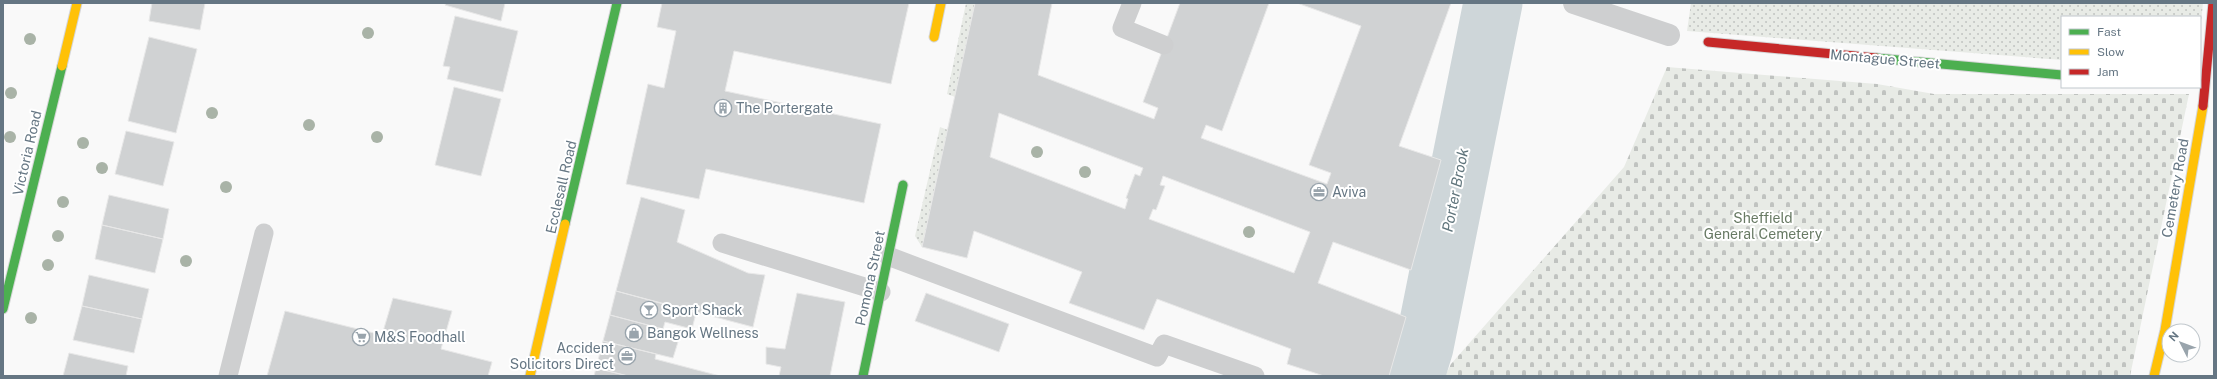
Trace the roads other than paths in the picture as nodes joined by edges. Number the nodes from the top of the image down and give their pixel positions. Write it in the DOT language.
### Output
graph roads {
  1 [pos="77,3"];
  2 [pos="616,3"];
  3 [pos="941,3"];
  4 [pos="1132,3"];
  5 [pos="1574,3"];
  6 [pos="2213,3"];
  7 [pos="1669,35"];
  8 [pos="934,37"];
  9 [pos="1708,42"];
  10 [pos="1164,45"];
  11 [pos="2061,75"];
  12 [pos="2203,86"];
  13 [pos="903,185"];
  14 [pos="264,234"];
  15 [pos="722,244"];
  16 [pos="888,256"];
  17 [pos="881,292"];
  18 [pos="3,309"];
  19 [pos="228,376"];
  20 [pos="530,376"];
  21 [pos="863,376"];
  22 [pos="1255,376"];
  23 [pos="2154,376"];
  1 -- 18 [label="street, Victoria Road"];
  2 -- 20 [label="street, Ecclesall Road"];
  3 -- 8 [label="street"];
  4 -- 10 [label="lane"];
  5 -- 7 [label="street"];
  6 -- 12 [label="street, Cemetery Road"];
  9 -- 11 [label="street, Montague Street"];
  12 -- 23 [label="street, Cemetery Road"];
  13 -- 16 [label="street, Pomona Street"];
  14 -- 19 [label="lane"];
  15 -- 17 [label="lane"];
  16 -- 17 [label="street, Pomona Street"];
  16 -- 22 [label="lane"];
  17 -- 21 [label="street, Pomona Street"];
}
